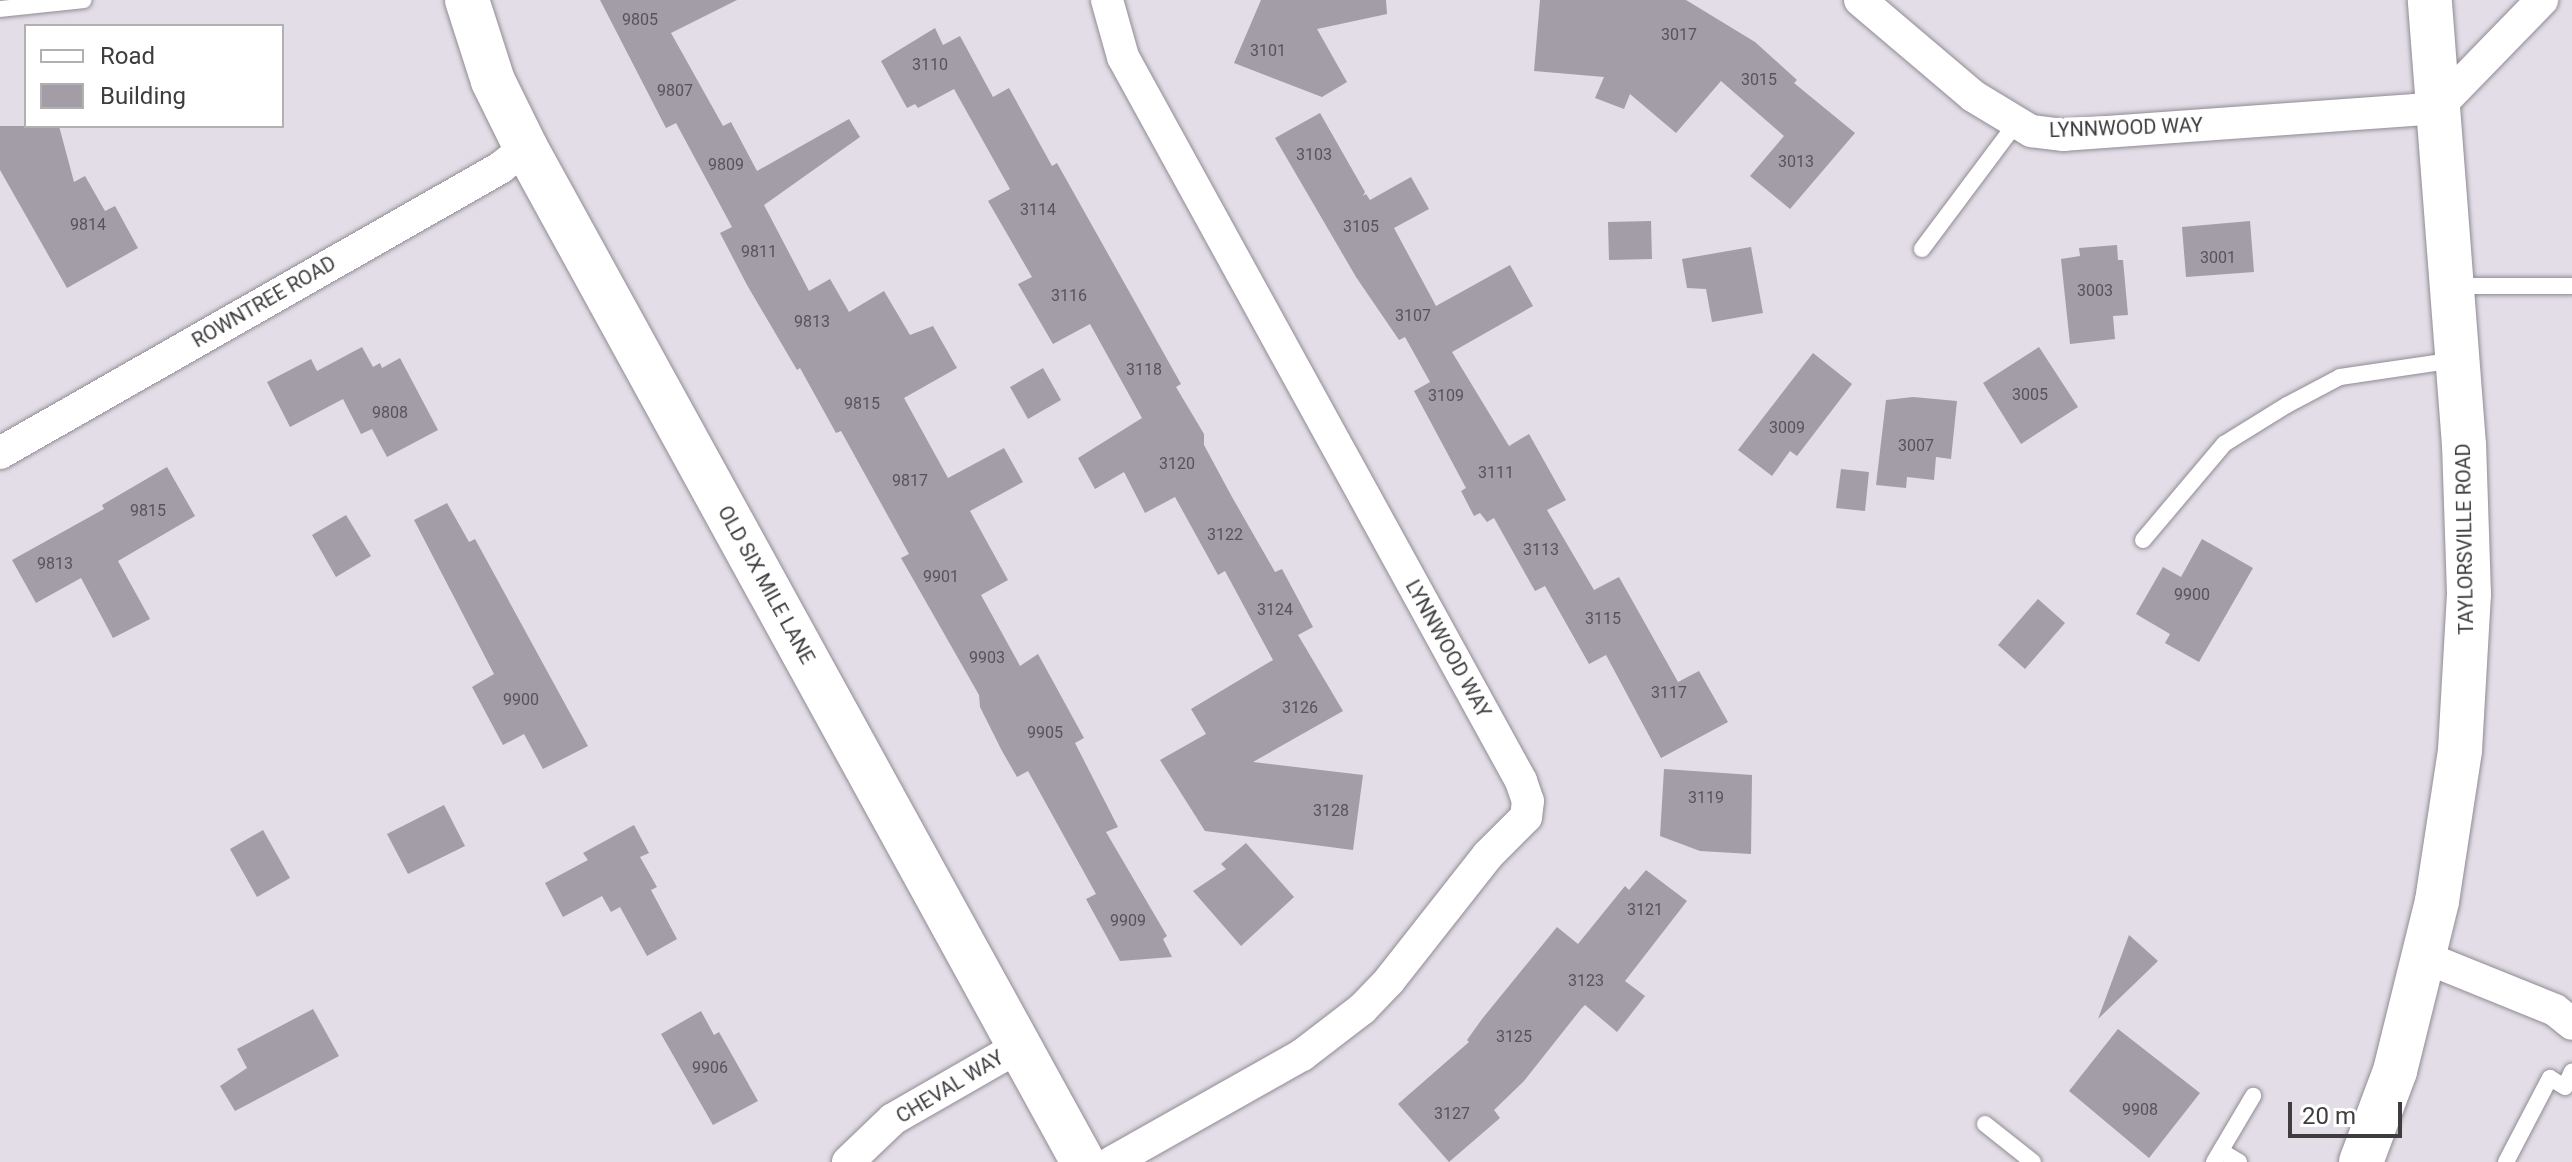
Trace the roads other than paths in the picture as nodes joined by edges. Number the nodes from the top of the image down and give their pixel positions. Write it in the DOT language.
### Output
graph roads {
  1 [pos="84,0"];
  2 [pos="467,0"];
  3 [pos="1107,0"];
  4 [pos="1860,0"];
  5 [pos="2430,0"];
  6 [pos="2542,0"];
  7 [pos="0,9"];
  8 [pos="2437,108"];
  9 [pos="2017,122"];
  10 [pos="526,148"];
  11 [pos="1922,249"];
  12 [pos="2451,286"];
  13 [pos="2572,286"];
  14 [pos="2457,359"];
  15 [pos="0,453"];
  16 [pos="2143,540"];
  17 [pos="2424,957"];
  18 [pos="2572,1024"];
  19 [pos="1018,1047"];
  20 [pos="2572,1071"];
  21 [pos="2568,1090"];
  22 [pos="2253,1096"];
  23 [pos="1985,1124"];
  24 [pos="2218,1156"];
  25 [pos="848,1162"];
  26 [pos="1083,1162"];
  27 [pos="1112,1162"];
  28 [pos="2033,1162"];
  29 [pos="2239,1162"];
  30 [pos="2361,1162"];
  31 [pos="2506,1162"];
  1 -- 7 [label="lane"];
  2 -- 10 [label="street, OLD SIX MILE LANE"];
  3 -- 27 [label="street, LYNNWOOD WAY"];
  4 -- 9 [label="street, LYNNWOOD WAY"];
  5 -- 8 [label="street, TAYLORSVILLE ROAD"];
  6 -- 8 [label="street"];
  8 -- 9 [label="street, LYNNWOOD WAY"];
  8 -- 12 [label="street, TAYLORSVILLE ROAD"];
  9 -- 11 [label="lane"];
  10 -- 15 [label="street, ROWNTREE ROAD"];
  10 -- 19 [label="street, OLD SIX MILE LANE"];
  12 -- 13 [label="lane"];
  12 -- 14 [label="street, TAYLORSVILLE ROAD"];
  14 -- 16 [label="lane"];
  14 -- 17 [label="street, TAYLORSVILLE ROAD"];
  17 -- 18 [label="street"];
  17 -- 30 [label="street, TAYLORSVILLE ROAD"];
  19 -- 25 [label="street, CHEVAL WAY"];
  19 -- 26 [label="street, OLD SIX MILE LANE"];
  20 -- 21 [label="lane"];
  21 -- 31 [label="lane"];
  22 -- 24 [label="lane"];
  23 -- 28 [label="lane"];
  24 -- 29 [label="lane"];
}
